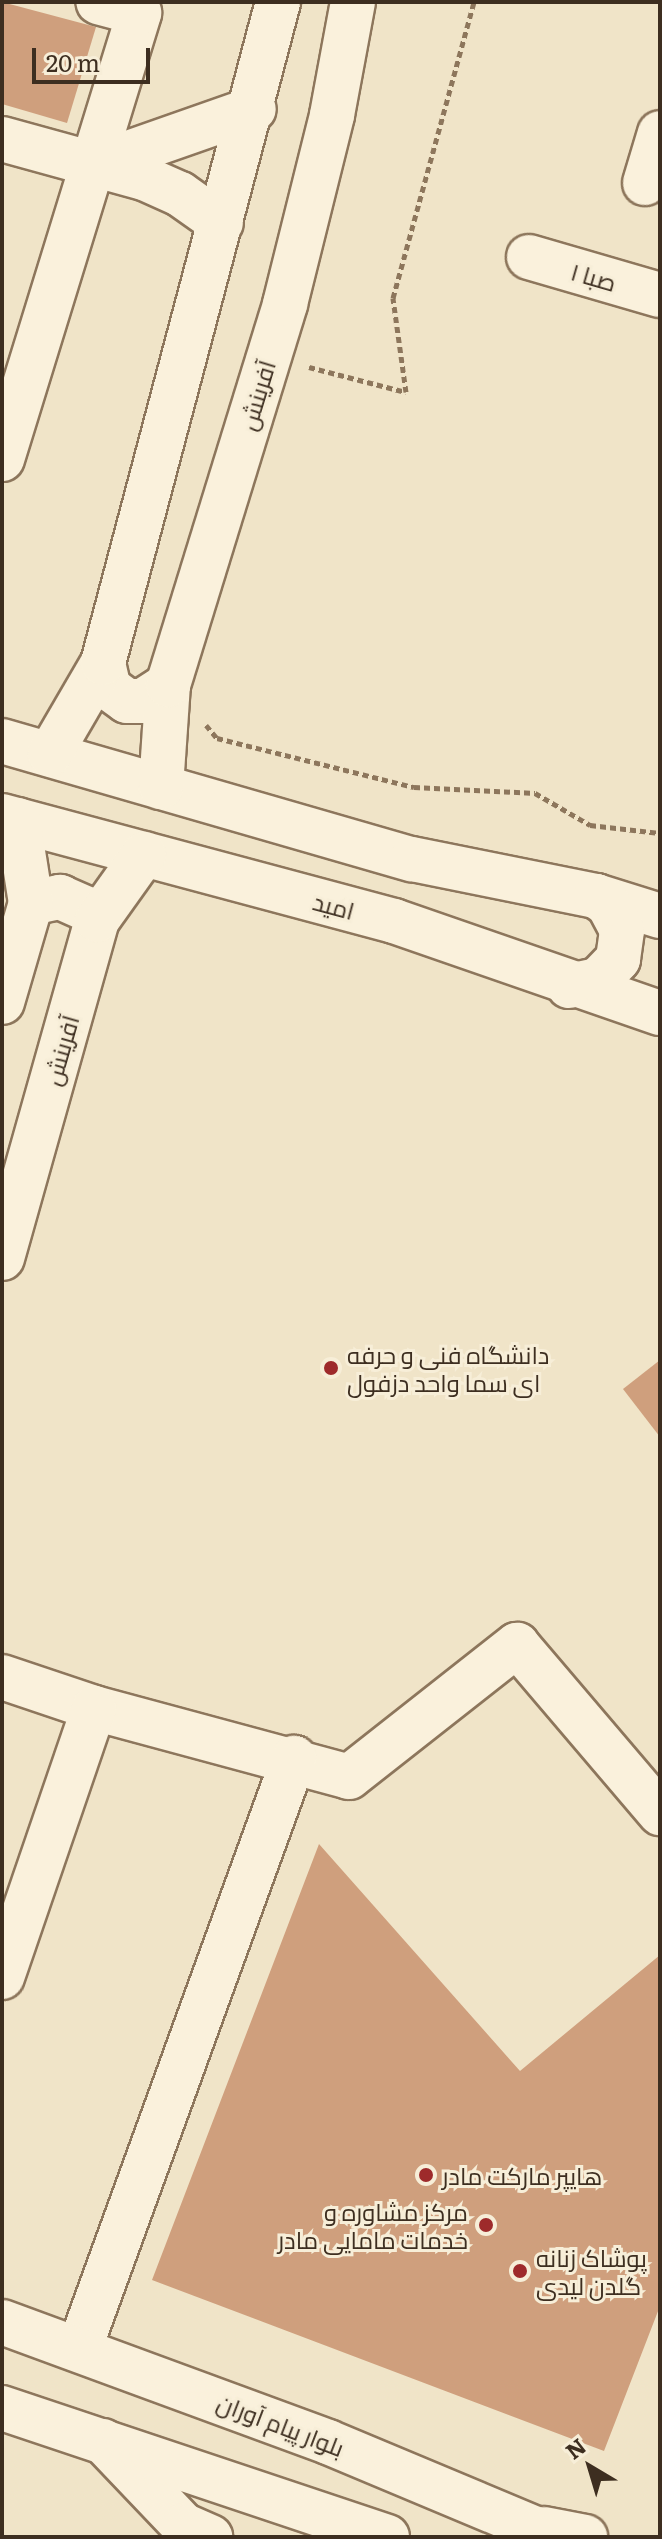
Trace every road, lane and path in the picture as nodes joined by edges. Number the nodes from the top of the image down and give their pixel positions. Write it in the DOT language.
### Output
graph roads {
  1 [pos="98,2"];
  2 [pos="278,2"];
  3 [pos="353,2"];
  4 [pos="474,2"];
  5 [pos="254,109"];
  6 [pos="660,133"];
  7 [pos="2,139"];
  8 [pos="97,164"];
  9 [pos="645,183"];
  10 [pos="221,223"];
  11 [pos="529,257"];
  12 [pos="660,295"];
  13 [pos="268,357"];
  14 [pos="2,459"];
  15 [pos="103,663"];
  16 [pos="183,699"];
  17 [pos="2,741"];
  18 [pos="50,754"];
  19 [pos="161,787"];
  20 [pos="10,818"];
  21 [pos="660,833"];
  22 [pos="144,854"];
  23 [pos="596,896"];
  24 [pos="31,903"];
  25 [pos="660,916"];
  26 [pos="97,920"];
  27 [pos="569,986"];
  28 [pos="2,1002"];
  29 [pos="660,1013"];
  30 [pos="2,1258"];
  31 [pos="2,1677"];
  32 [pos="94,1708"];
  33 [pos="294,1758"];
  34 [pos="660,1813"];
  35 [pos="2,1977"];
  36 [pos="2,2322"];
  37 [pos="80,2347"];
  38 [pos="2,2408"];
  39 [pos="103,2441"];
  40 [pos="562,2534"];
  41 [pos="210,2537"];
  42 [pos="387,2537"];
  1 -- 8 [label="main road"];
  2 -- 5 [label="main road"];
  3 -- 13 [label="main road, آفرینش"];
  4 -- 13 [label="path"];
  5 -- 8 [label="main road"];
  5 -- 10 [label="main road"];
  6 -- 9 [label="main road"];
  7 -- 8 [label="main road"];
  8 -- 10 [label="main road"];
  8 -- 14 [label="main road"];
  10 -- 15 [label="main road"];
  11 -- 12 [label="main road, صبا ۱"];
  13 -- 16 [label="main road, آفرینش"];
  15 -- 16 [label="main road"];
  15 -- 18 [label="main road"];
  16 -- 19 [label="main road, آفرینش"];
  16 -- 21 [label="path"];
  17 -- 18 [label="main road"];
  18 -- 19 [label="main road"];
  19 -- 23 [label="main road"];
  20 -- 22 [label="main road, امید"];
  20 -- 24 [label="main road"];
  22 -- 26 [label="main road, آفرینش"];
  22 -- 27 [label="main road, امید"];
  23 -- 25 [label="main road"];
  23 -- 27 [label="main road"];
  24 -- 26 [label="main road"];
  24 -- 28 [label="main road"];
  26 -- 30 [label="main road, آفرینش"];
  27 -- 29 [label="main road, امید"];
  31 -- 32 [label="main road"];
  32 -- 33 [label="main road"];
  32 -- 35 [label="main road"];
  33 -- 34 [label="main road"];
  33 -- 37 [label="main road"];
  36 -- 37 [label="main road, بلوار پیام آوران"];
  37 -- 40 [label="main road, بلوار پیام آوران"];
  38 -- 39 [label="main road"];
  39 -- 41 [label="main road"];
  39 -- 42 [label="main road"];
}
